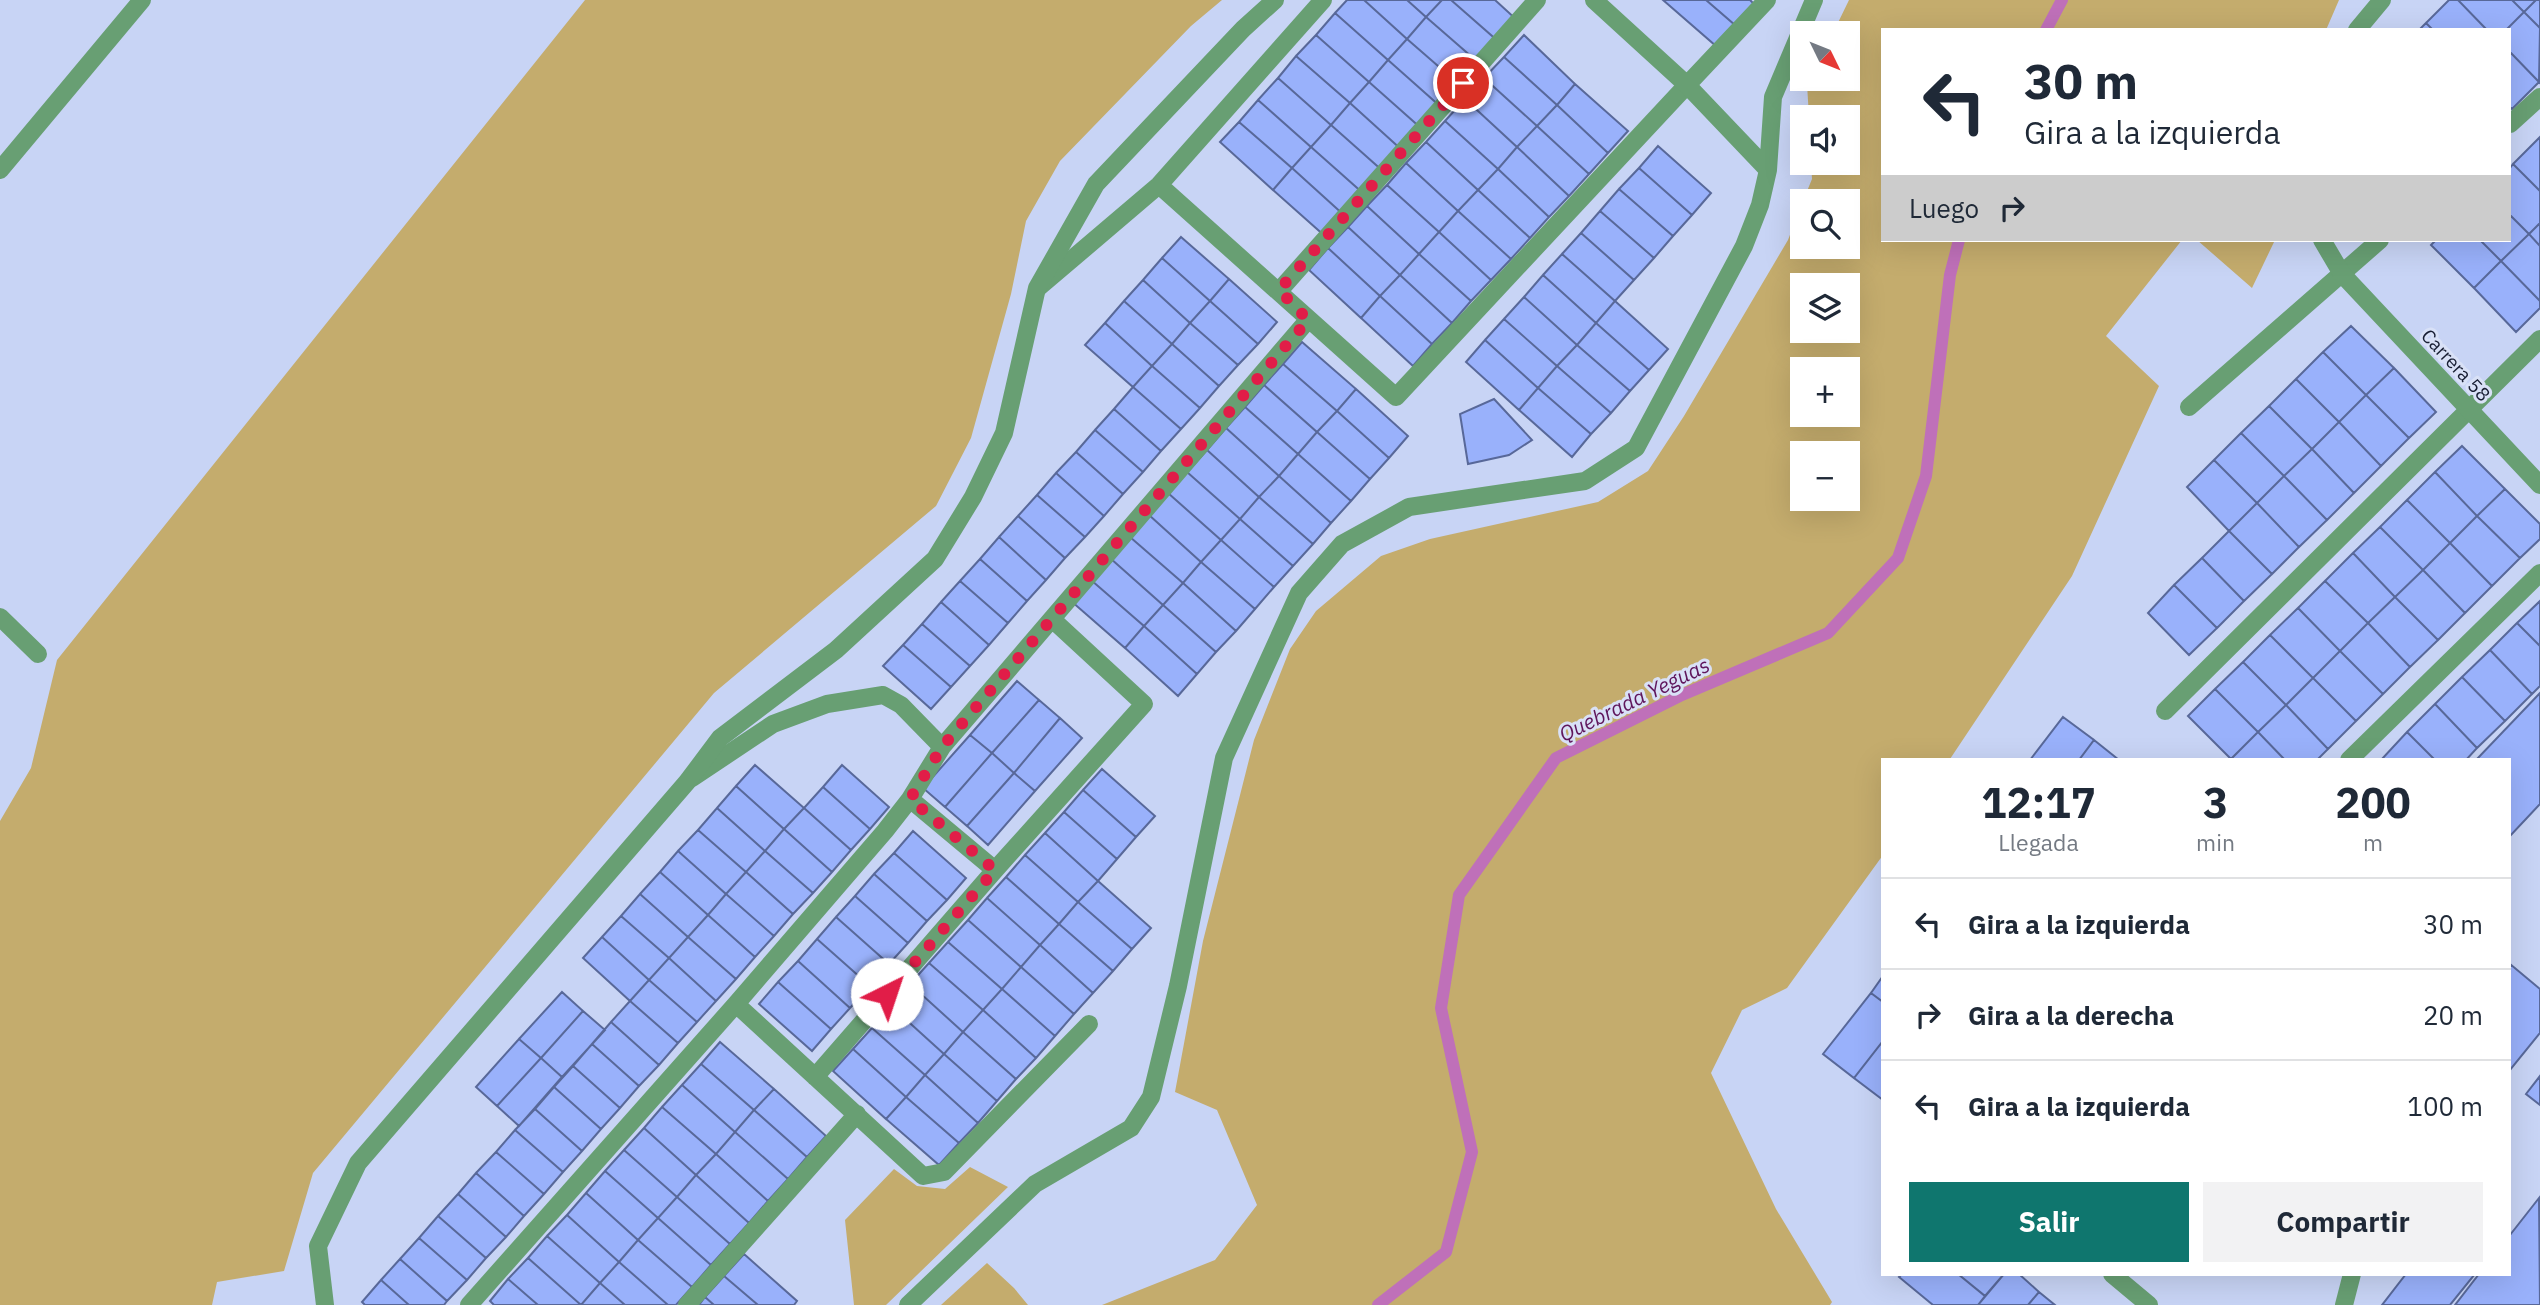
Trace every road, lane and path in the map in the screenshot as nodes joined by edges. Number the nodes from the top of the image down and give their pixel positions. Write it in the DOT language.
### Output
graph roads {
  1 [pos="142,0"];
  2 [pos="1275,0"];
  3 [pos="1322,0"];
  4 [pos="1537,0"];
  5 [pos="1594,0"];
  6 [pos="1767,0"];
  7 [pos="1814,0"];
  8 [pos="2382,0"];
  9 [pos="2359,28"];
  10 [pos="1687,85"];
  11 [pos="2540,97"];
  12 [pos="2511,123"];
  13 [pos="0,170"];
  14 [pos="1768,170"];
  15 [pos="1159,185"];
  16 [pos="2323,242"];
  17 [pos="2378,242"];
  18 [pos="2342,274"];
  19 [pos="1037,288"];
  20 [pos="1279,290"];
  21 [pos="1308,320"];
  22 [pos="2540,339"];
  23 [pos="2189,407"];
  24 [pos="2469,408"];
  25 [pos="2540,485"];
  26 [pos="2540,573"];
  27 [pos="0,617"];
  28 [pos="1053,620"];
  29 [pos="37,654"];
  30 [pos="2165,711"];
  31 [pos="942,747"];
  32 [pos="2351,758"];
  33 [pos="687,782"];
  34 [pos="910,799"];
  35 [pos="995,870"];
  36 [pos="736,1004"];
  37 [pos="1089,1024"];
  38 [pos="815,1077"];
  39 [pos="857,1114"];
  40 [pos="2114,1276"];
  41 [pos="2351,1276"];
  42 [pos="325,1305"];
  43 [pos="469,1305"];
  44 [pos="687,1305"];
  45 [pos="908,1305"];
  46 [pos="2149,1305"];
  47 [pos="2344,1305"];
  1 -- 13 [label="street"];
  2 -- 19 [label="street"];
  3 -- 15 [label="street"];
  4 -- 20 [label="street"];
  5 -- 10 [label="street"];
  6 -- 10 [label="street"];
  7 -- 14 [label="street"];
  8 -- 9 [label="street"];
  10 -- 14 [label="street"];
  10 -- 21 [label="street"];
  11 -- 12 [label="street"];
  14 -- 45 [label="street"];
  15 -- 19 [label="street"];
  15 -- 20 [label="street"];
  16 -- 18 [label="street, Carrera 58"];
  17 -- 18 [label="street"];
  18 -- 23 [label="street"];
  18 -- 24 [label="street, Carrera 58"];
  19 -- 33 [label="street"];
  20 -- 21 [label="street"];
  21 -- 28 [label="street"];
  22 -- 24 [label="street"];
  24 -- 25 [label="street, Carrera 58"];
  24 -- 30 [label="street"];
  26 -- 32 [label="street"];
  27 -- 29 [label="street"];
  28 -- 31 [label="street"];
  28 -- 35 [label="street"];
  31 -- 33 [label="street"];
  31 -- 34 [label="street"];
  33 -- 42 [label="street"];
  34 -- 35 [label="street"];
  34 -- 36 [label="street"];
  35 -- 38 [label="street"];
  36 -- 38 [label="street"];
  36 -- 43 [label="street"];
  37 -- 39 [label="street"];
  38 -- 39 [label="street"];
  39 -- 44 [label="street"];
  40 -- 46 [label="street"];
  41 -- 47 [label="street"];
}
